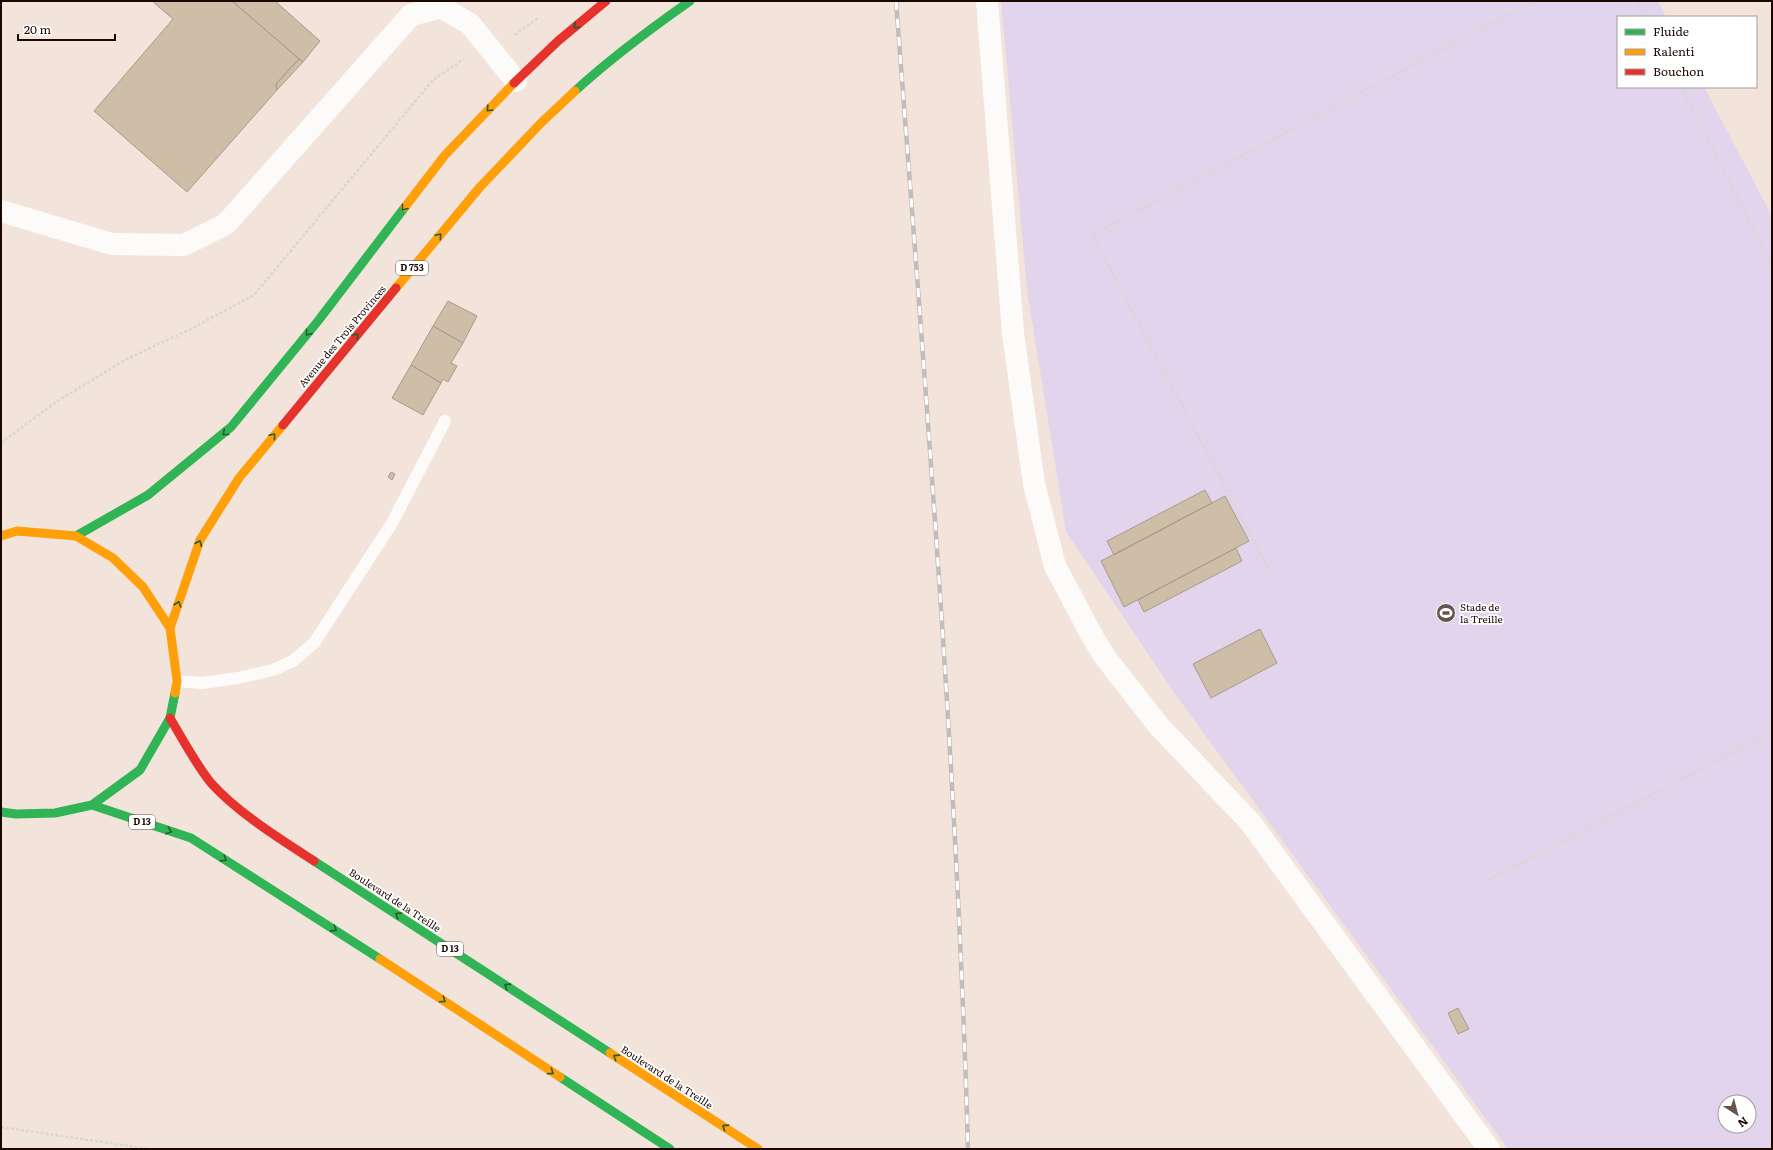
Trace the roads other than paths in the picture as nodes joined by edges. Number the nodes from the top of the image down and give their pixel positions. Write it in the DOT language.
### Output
graph roads {
  1 [pos="606,1"];
  2 [pos="690,1"];
  3 [pos="987,1"];
  4 [pos="516,81"];
  5 [pos="1,211"];
  6 [pos="445,421"];
  7 [pos="1,525"];
  8 [pos="17,531"];
  9 [pos="1,536"];
  10 [pos="76,536"];
  11 [pos="170,628"];
  12 [pos="177,682"];
  13 [pos="170,718"];
  14 [pos="92,805"];
  15 [pos="1,812"];
  16 [pos="670,1149"];
  17 [pos="758,1149"];
  18 [pos="1489,1149"];
  1 -- 4 [label="main road, one-way"];
  11 -- 2 [label="main road, Avenue des Trois Provinces / D 753, one-way"];
  3 -- 18 [label="street"];
  4 -- 5 [label="street"];
  4 -- 10 [label="main road, one-way"];
  6 -- 12 [label="lane"];
  7 -- 8 [label="main road"];
  8 -- 9 [label="main road"];
  8 -- 10 [label="main road"];
  10 -- 11 [label="main road"];
  11 -- 12 [label="main road"];
  12 -- 13 [label="main road"];
  13 -- 14 [label="main road"];
  17 -- 13 [label="main road, Boulevard de la Treille / D 13, one-way"];
  14 -- 15 [label="main road"];
  14 -- 16 [label="main road, D 13, one-way"];
}
